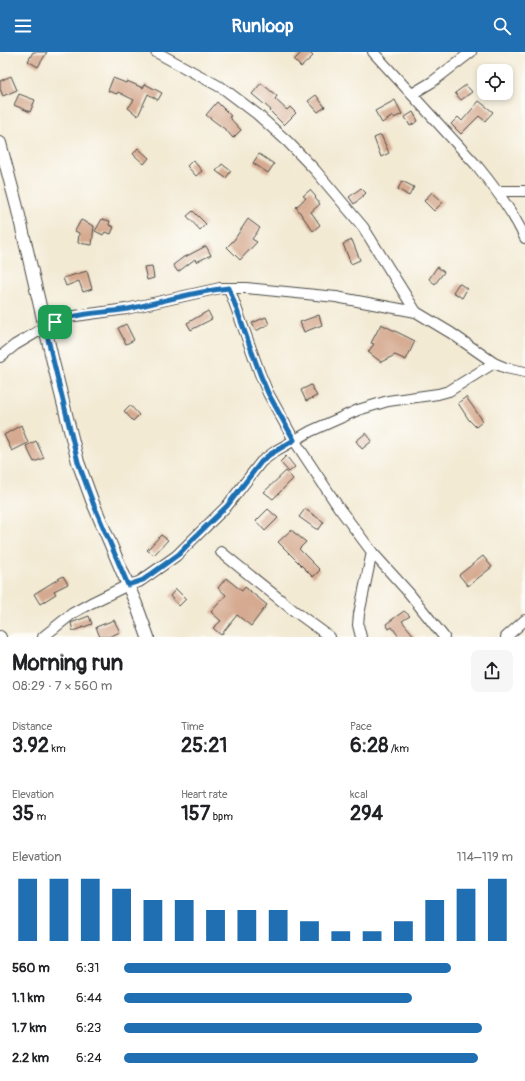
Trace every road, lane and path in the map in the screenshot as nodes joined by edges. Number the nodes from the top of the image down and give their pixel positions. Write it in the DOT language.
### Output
graph roads {
  1 [pos="156,52"];
  2 [pos="373,52"];
  3 [pos="471,52"];
  4 [pos="412,94"];
  5 [pos="0,143"];
  6 [pos="497,190"];
  7 [pos="525,191"];
  8 [pos="525,238"];
  9 [pos="229,288"];
  10 [pos="416,312"];
  11 [pos="45,327"];
  12 [pos="0,357"];
  13 [pos="494,363"];
  14 [pos="525,372"];
  15 [pos="294,440"];
  16 [pos="221,552"];
  17 [pos="372,552"];
  18 [pos="128,585"];
  19 [pos="525,620"];
  20 [pos="42,637"];
  21 [pos="148,637"];
  22 [pos="330,637"];
  23 [pos="361,637"];
  24 [pos="444,637"];
  25 [pos="506,637"];
  1 -- 10 [label="street"];
  2 -- 4 [label="street"];
  3 -- 4 [label="street"];
  4 -- 6 [label="street"];
  5 -- 11 [label="street"];
  6 -- 7 [label="street"];
  6 -- 8 [label="street"];
  9 -- 10 [label="street"];
  9 -- 11 [label="street"];
  9 -- 15 [label="street"];
  10 -- 13 [label="street"];
  11 -- 12 [label="street"];
  11 -- 18 [label="street"];
  13 -- 14 [label="street"];
  13 -- 15 [label="street"];
  15 -- 17 [label="street"];
  15 -- 18 [label="street"];
  16 -- 22 [label="street"];
  17 -- 23 [label="street"];
  17 -- 24 [label="street"];
  18 -- 20 [label="street"];
  18 -- 21 [label="street"];
  19 -- 25 [label="street"];
}
